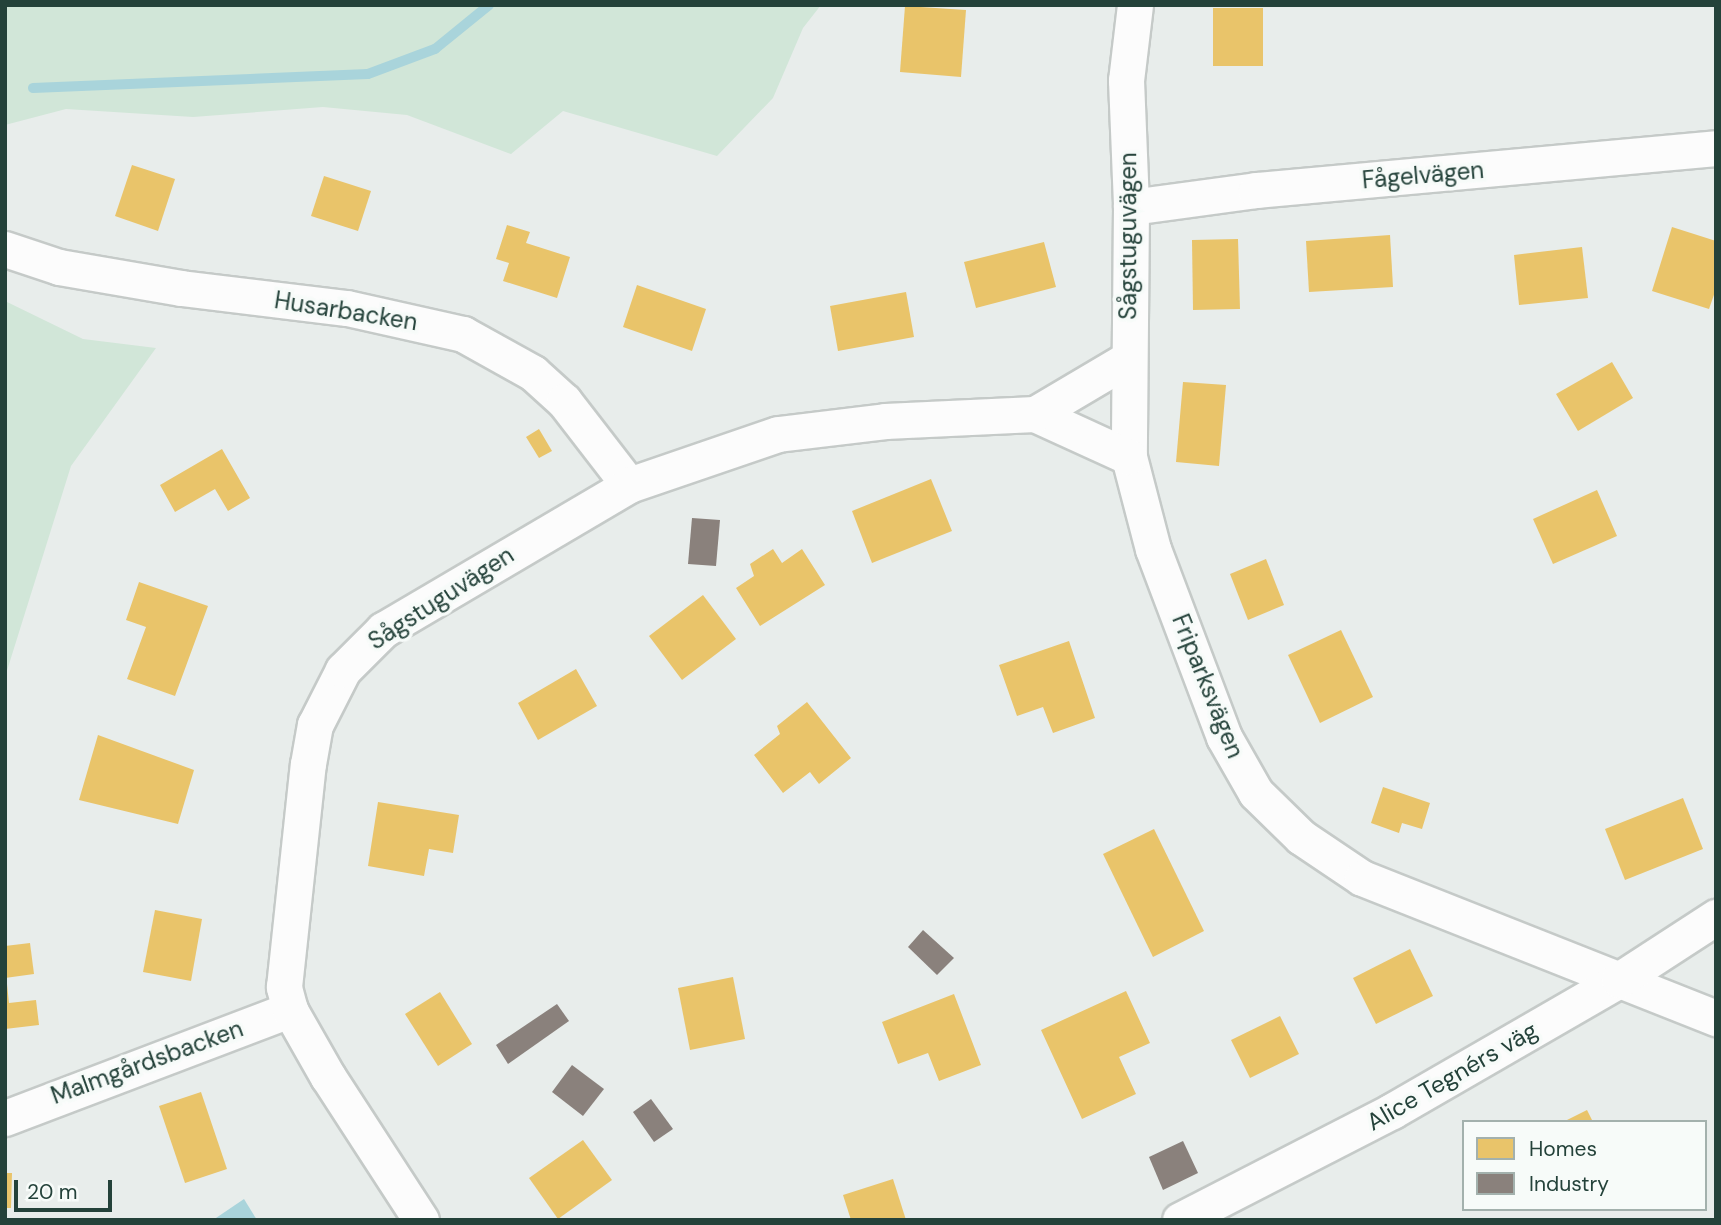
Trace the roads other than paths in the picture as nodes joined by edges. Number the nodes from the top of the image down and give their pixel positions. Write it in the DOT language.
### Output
graph roads {
  1 [pos="1135,5"];
  2 [pos="1716,148"];
  3 [pos="1131,207"];
  4 [pos="5,249"];
  5 [pos="1128,359"];
  6 [pos="1035,414"];
  7 [pos="1129,457"];
  8 [pos="629,485"];
  9 [pos="1716,917"];
  10 [pos="1619,980"];
  11 [pos="290,1010"];
  12 [pos="1716,1018"];
  13 [pos="5,1118"];
  14 [pos="421,1220"];
  15 [pos="1180,1220"];
  1 -- 3 [label="street, Sågstuguvägen"];
  2 -- 3 [label="street, Fågelvägen"];
  3 -- 5 [label="street, Sågstuguvägen"];
  4 -- 8 [label="street, Husarbacken"];
  5 -- 6 [label="street, Sågstuguvägen"];
  5 -- 7 [label="street, Friparksvägen"];
  6 -- 7 [label="street, Sågstuguvägen"];
  6 -- 8 [label="street, Sågstuguvägen"];
  7 -- 10 [label="street, Friparksvägen"];
  8 -- 11 [label="street, Sågstuguvägen"];
  9 -- 10 [label="street, Alice Tegnérs väg"];
  10 -- 12 [label="street, Friparksvägen"];
  10 -- 15 [label="street, Alice Tegnérs väg"];
  11 -- 13 [label="street, Malmgårdsbacken"];
  11 -- 14 [label="street, Sågstuguvägen"];
}
